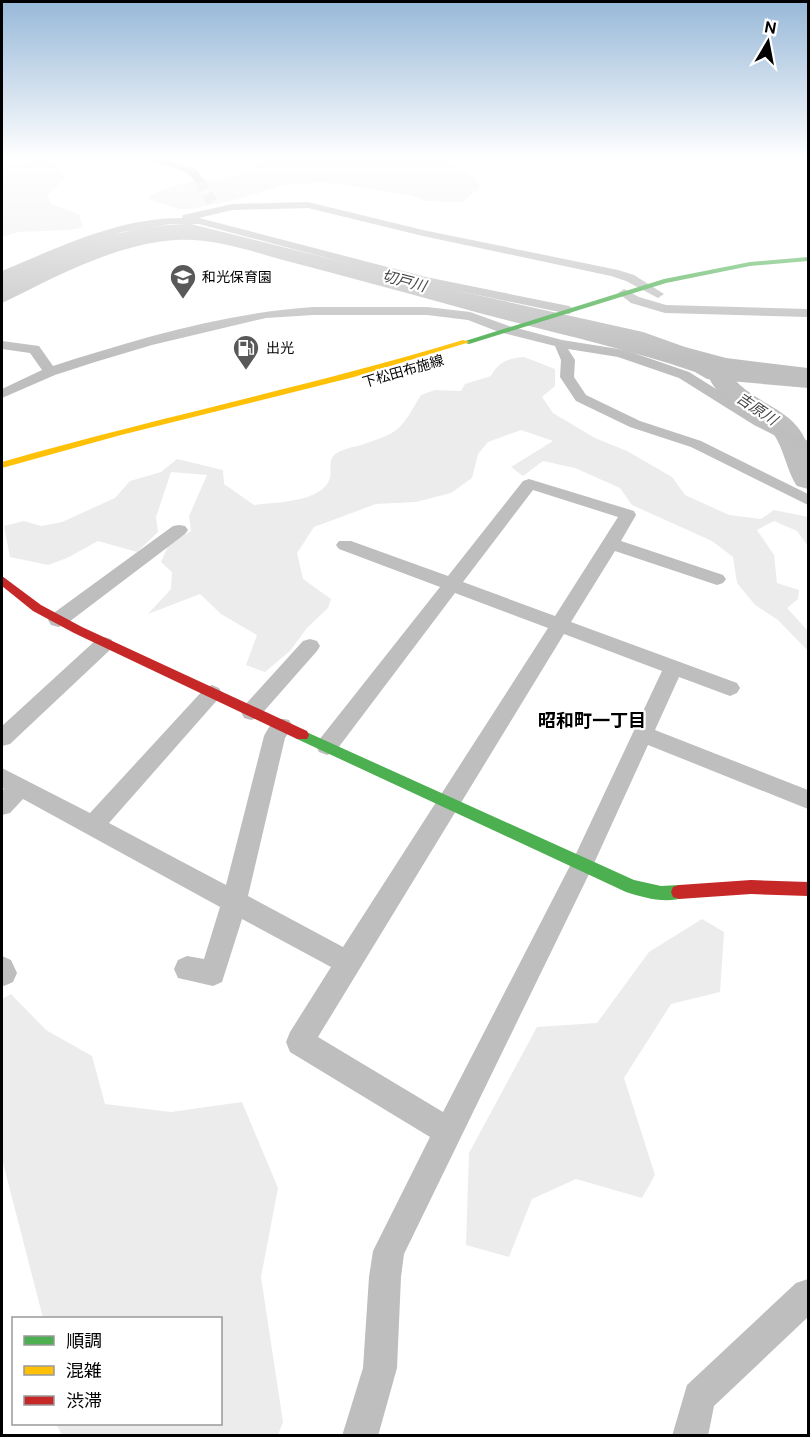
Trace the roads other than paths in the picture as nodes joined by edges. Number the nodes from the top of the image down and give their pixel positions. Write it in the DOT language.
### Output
graph roads {
  1 [pos="138,225"];
  2 [pos="215,225"];
  3 [pos="408,225"];
  4 [pos="805,260"];
  5 [pos="3,271"];
  6 [pos="646,286"];
  7 [pos="658,294"];
  8 [pos="629,296"];
  9 [pos="571,312"];
  10 [pos="808,313"];
  11 [pos="507,328"];
  12 [pos="529,332"];
  13 [pos="562,344"];
  14 [pos="2,345"];
  15 [pos="50,372"];
  16 [pos="2,394"];
  17 [pos="804,444"];
  18 [pos="2,465"];
  19 [pos="2,477"];
  20 [pos="808,500"];
  21 [pos="179,530"];
  22 [pos="610,543"];
  23 [pos="345,545"];
  24 [pos="717,579"];
  25 [pos="453,585"];
  26 [pos="5,589"];
  27 [pos="58,620"];
  28 [pos="560,625"];
  29 [pos="104,644"];
  30 [pos="310,646"];
  31 [pos="674,666"];
  32 [pos="730,688"];
  33 [pos="212,693"];
  34 [pos="251,711"];
  35 [pos="282,726"];
  36 [pos="643,734"];
  37 [pos="2,738"];
  38 [pos="327,746"];
  39 [pos="11,782"];
  40 [pos="808,800"];
  41 [pos="448,802"];
  42 [pos="2,806"];
  43 [pos="93,825"];
  44 [pos="582,865"];
  45 [pos="808,889"];
  46 [pos="234,903"];
  47 [pos="348,963"];
  48 [pos="187,969"];
  49 [pos="448,1131"];
  50 [pos="808,1295"];
  51 [pos="360,1436"];
  52 [pos="690,1436"];
  1 -- 5 [label="street"];
  2 -- 9 [label="street"];
  3 -- 6 [label="street"];
  4 -- 6 [label="main road, 下松田布施線"];
  4 -- 7 [label="main road, 下松田布施線"];
  6 -- 7 [label="street"];
  6 -- 8 [label="main road, 下松田布施線"];
  7 -- 8 [label="main road, 下松田布施線"];
  8 -- 9 [label="main road, 下松田布施線"];
  8 -- 10 [label="street"];
  9 -- 11 [label="main road, 下松田布施線"];
  9 -- 12 [label="main road, 下松田布施線"];
  11 -- 12 [label="street"];
  11 -- 15 [label="street"];
  11 -- 18 [label="main road, 下松田布施線"];
  12 -- 13 [label="street"];
  12 -- 19 [label="main road, 下松田布施線"];
  13 -- 17 [label="street"];
  13 -- 20 [label="street"];
  14 -- 15 [label="street"];
  15 -- 16 [label="street"];
  21 -- 27 [label="street"];
  22 -- 24 [label="street"];
  22 -- 25 [label="street"];
  22 -- 28 [label="street"];
  23 -- 25 [label="street"];
  25 -- 28 [label="street"];
  25 -- 38 [label="street"];
  26 -- 27 [label="main road"];
  27 -- 29 [label="main road"];
  28 -- 31 [label="street"];
  28 -- 41 [label="street"];
  29 -- 33 [label="main road"];
  29 -- 37 [label="street"];
  30 -- 34 [label="street"];
  31 -- 32 [label="street"];
  31 -- 36 [label="street"];
  33 -- 34 [label="main road"];
  33 -- 43 [label="street"];
  34 -- 35 [label="main road"];
  35 -- 38 [label="main road"];
  35 -- 46 [label="street"];
  36 -- 40 [label="street"];
  36 -- 44 [label="street"];
  38 -- 41 [label="main road"];
  39 -- 42 [label="street"];
  39 -- 43 [label="street"];
  41 -- 44 [label="main road"];
  41 -- 47 [label="street"];
  43 -- 46 [label="street"];
  44 -- 45 [label="main road"];
  44 -- 49 [label="street"];
  46 -- 47 [label="street"];
  46 -- 48 [label="street"];
  47 -- 49 [label="street"];
  49 -- 51 [label="street"];
  50 -- 52 [label="street"];
}
